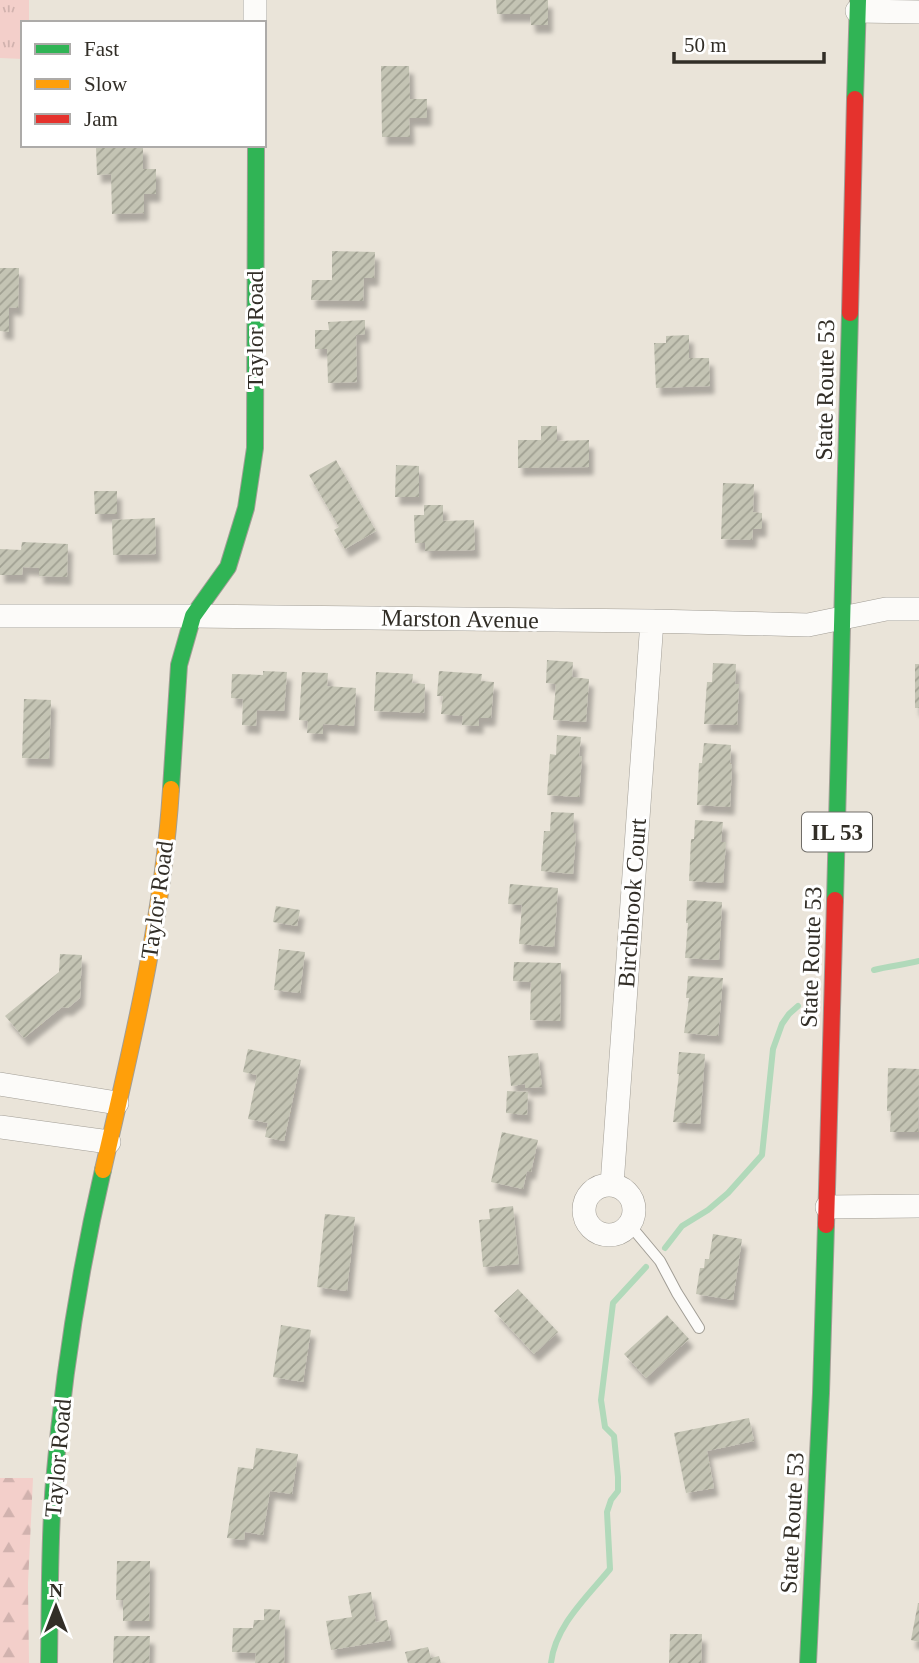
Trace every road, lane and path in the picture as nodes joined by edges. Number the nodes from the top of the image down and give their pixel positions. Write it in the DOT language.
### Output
graph roads {
  1 [pos="255,0"];
  2 [pos="858,6"];
  3 [pos="919,12"];
  4 [pos="255,21"];
  5 [pos="256,147"];
  6 [pos="919,608"];
  7 [pos="0,616"];
  8 [pos="193,616"];
  9 [pos="842,618"];
  10 [pos="652,621"];
  11 [pos="0,1084"];
  12 [pos="117,1103"];
  13 [pos="0,1127"];
  14 [pos="109,1142"];
  15 [pos="612,1185"];
  16 [pos="919,1206"];
  17 [pos="827,1207"];
  18 [pos="629,1224"];
  19 [pos="699,1328"];
  20 [pos="49,1663"];
  21 [pos="808,1663"];
  1 -- 4 [label="street"];
  2 -- 3 [label="street"];
  2 -- 9 [label="main road, State Route 53 / IL 53"];
  5 -- 8 [label="main road, Taylor Road"];
  6 -- 9 [label="street, Marston Avenue"];
  7 -- 8 [label="street, Marston Avenue"];
  8 -- 10 [label="street, Marston Avenue"];
  8 -- 12 [label="main road, Taylor Road"];
  9 -- 10 [label="street, Marston Avenue"];
  9 -- 17 [label="main road, State Route 53 / IL 53"];
  10 -- 15 [label="street, Birchbrook Court"];
  11 -- 12 [label="street"];
  12 -- 14 [label="main road, Taylor Road"];
  13 -- 14 [label="street"];
  14 -- 20 [label="main road, Taylor Road"];
  15 -- 18 [label="street"];
  15 -- 18 [label="street"];
  16 -- 17 [label="street"];
  17 -- 21 [label="main road, State Route 53 / IL 53"];
  18 -- 19 [label="lane"];
}
